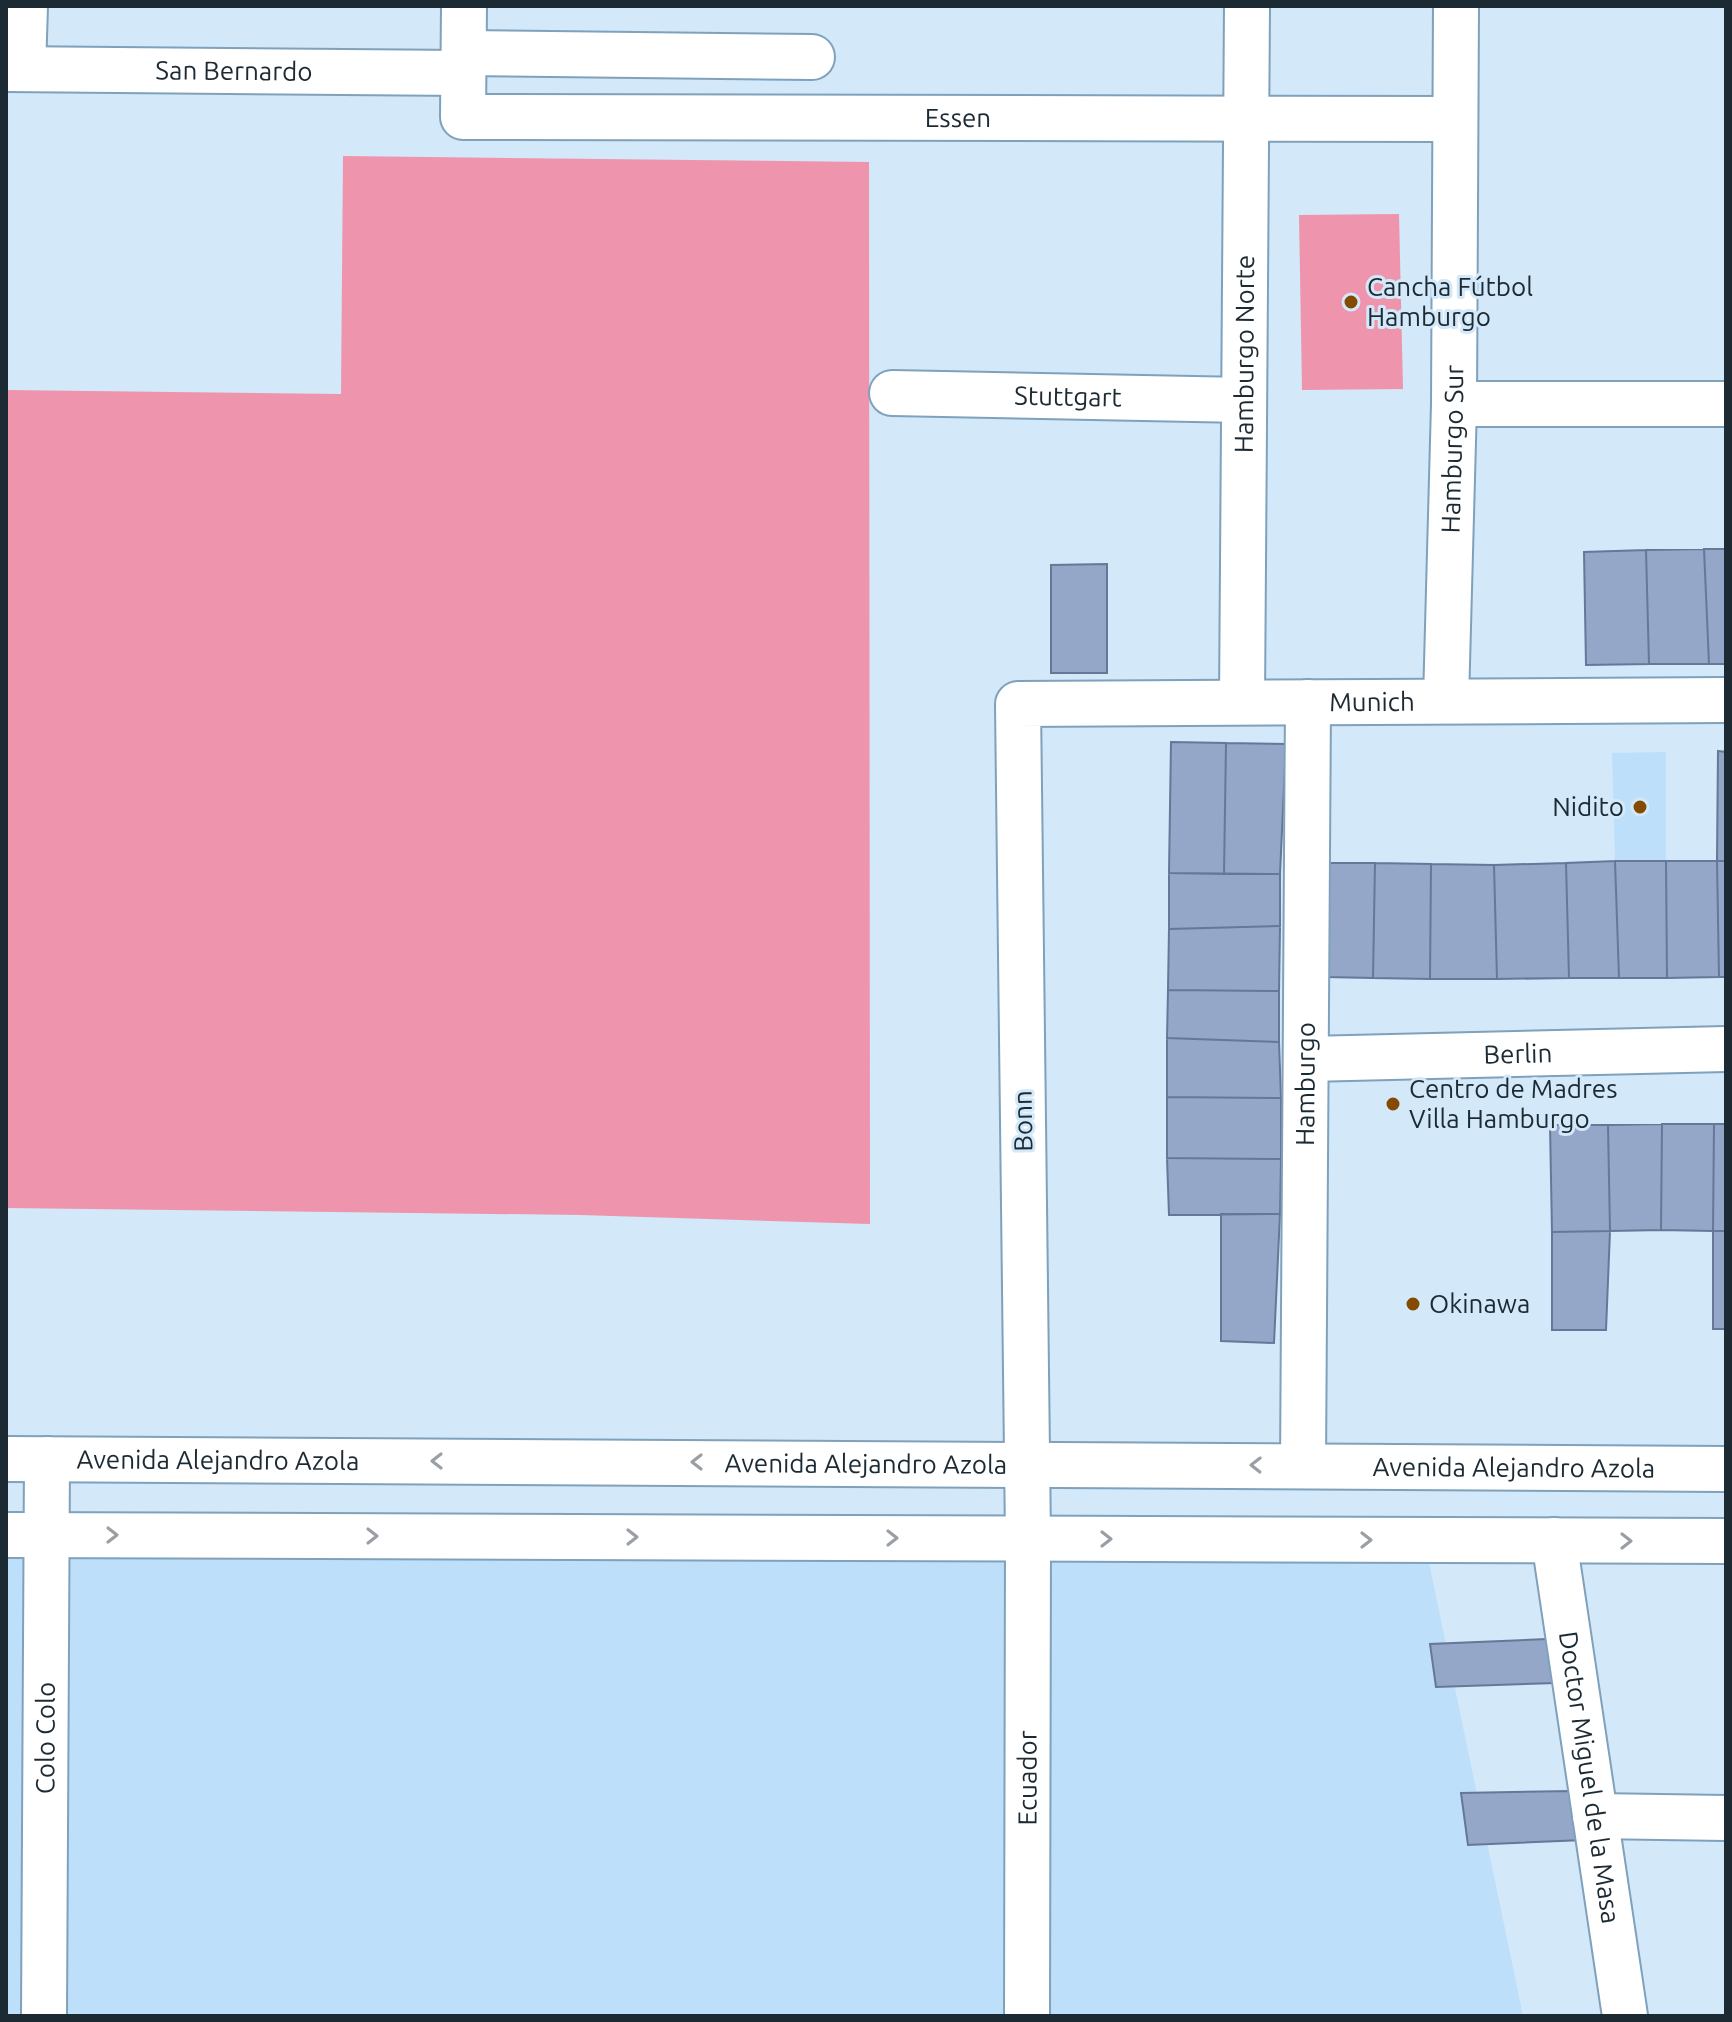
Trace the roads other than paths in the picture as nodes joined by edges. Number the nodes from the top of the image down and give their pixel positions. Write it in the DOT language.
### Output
graph roads {
  1 [pos="25,6"];
  2 [pos="464,6"];
  3 [pos="1247,6"];
  4 [pos="1456,6"];
  5 [pos="812,57"];
  6 [pos="464,63"];
  7 [pos="15,69"];
  8 [pos="1246,117"];
  9 [pos="1454,119"];
  10 [pos="892,393"];
  11 [pos="1244,400"];
  12 [pos="1454,404"];
  13 [pos="1726,404"];
  14 [pos="1726,700"];
  15 [pos="1446,701"];
  16 [pos="1242,702"];
  17 [pos="1308,702"];
  18 [pos="1018,704"];
  19 [pos="1726,1049"];
  20 [pos="1308,1059"];
  21 [pos="26,1459"];
  22 [pos="1027,1463"];
  23 [pos="1303,1466"];
  24 [pos="1726,1469"];
  25 [pos="26,1535"];
  26 [pos="1028,1538"];
  27 [pos="1554,1540"];
  28 [pos="1726,1541"];
  29 [pos="1595,1816"];
  30 [pos="1726,1818"];
  31 [pos="44,2016"];
  32 [pos="1027,2016"];
  33 [pos="1625,2016"];
  1 -- 7 [label="street"];
  2 -- 6 [label="street"];
  3 -- 8 [label="street, Hamburgo Norte"];
  4 -- 9 [label="street, Hamburgo Sur"];
  5 -- 6 [label="street, San Bernardo"];
  6 -- 7 [label="street, San Bernardo"];
  6 -- 8 [label="street, Essen"];
  8 -- 9 [label="street, Essen"];
  8 -- 11 [label="street, Hamburgo Norte"];
  9 -- 12 [label="street, Hamburgo Sur"];
  10 -- 11 [label="street, Stuttgart"];
  11 -- 16 [label="street, Hamburgo Norte"];
  12 -- 13 [label="street"];
  12 -- 15 [label="street, Hamburgo Sur"];
  14 -- 15 [label="street, Munich"];
  15 -- 17 [label="street, Munich"];
  16 -- 17 [label="street, Munich"];
  16 -- 18 [label="street, Munich"];
  17 -- 20 [label="street, Hamburgo"];
  18 -- 22 [label="street, Bonn"];
  19 -- 20 [label="street, Berlin"];
  20 -- 23 [label="street, Hamburgo"];
  22 -- 21 [label="street, Avenida Alejandro Azola, one-way"];
  21 -- 25 [label="street, Colo Colo"];
  23 -- 22 [label="street, Avenida Alejandro Azola, one-way"];
  22 -- 26 [label="street, Bonn"];
  23 -- 24 [label="street, Avenida Alejandro Azola"];
  25 -- 26 [label="street, one-way"];
  25 -- 31 [label="street, Colo Colo"];
  26 -- 27 [label="street, one-way"];
  26 -- 32 [label="street, Ecuador"];
  27 -- 28 [label="street, one-way"];
  27 -- 29 [label="street, Doctor Miguel de la Masa"];
  29 -- 30 [label="street"];
  29 -- 33 [label="street, Doctor Miguel de la Masa"];
}
